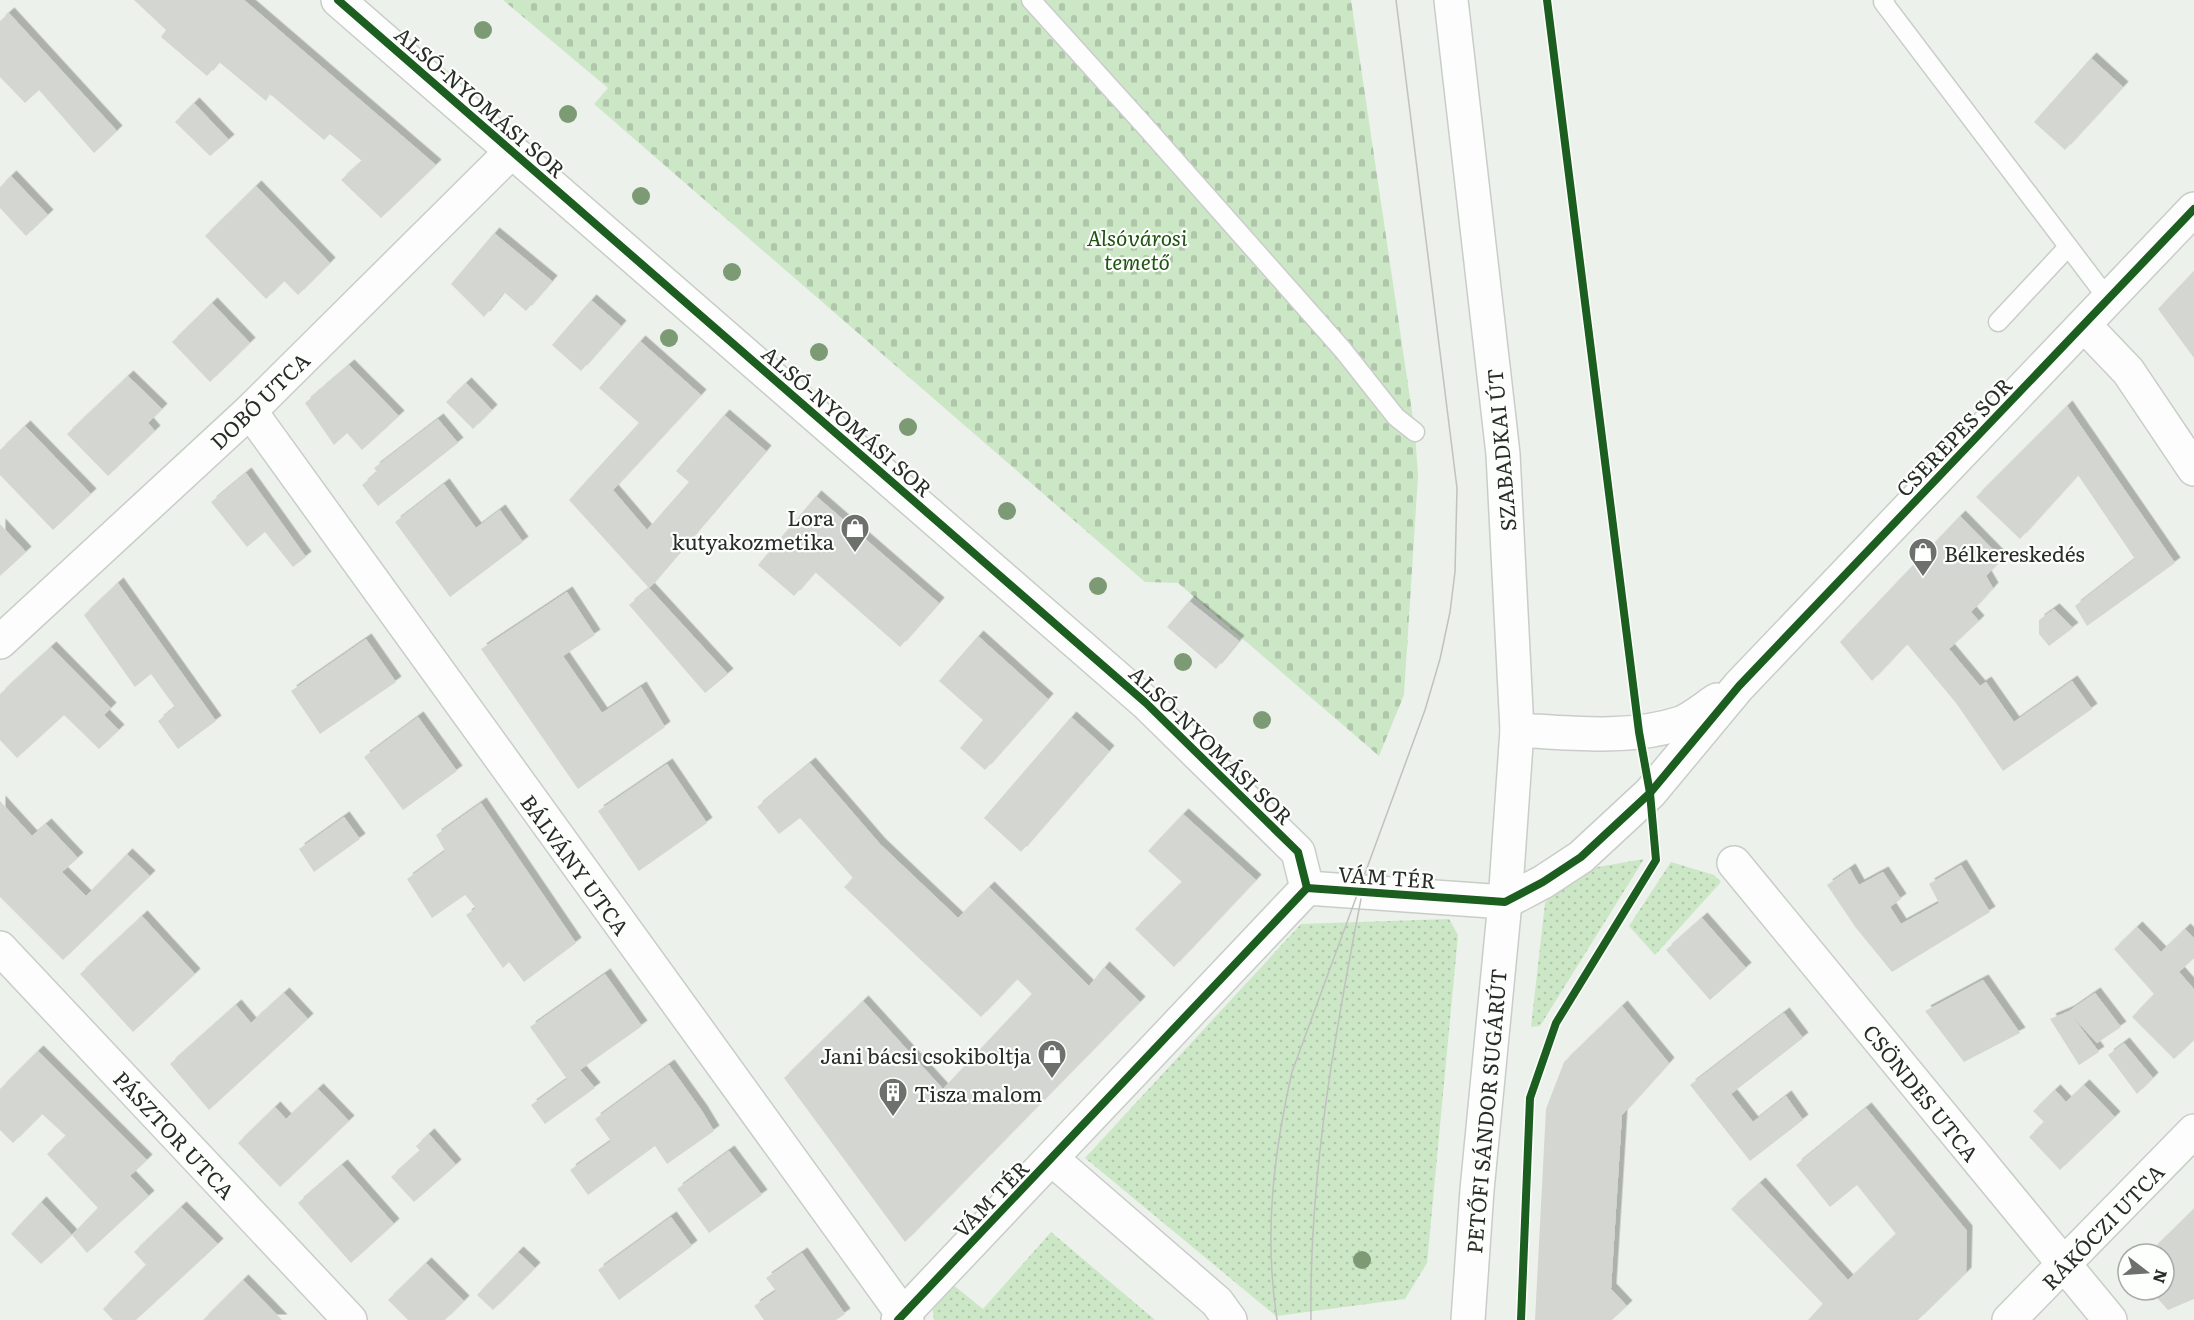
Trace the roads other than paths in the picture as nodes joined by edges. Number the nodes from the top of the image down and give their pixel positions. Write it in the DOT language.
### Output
graph roads {
  1 [pos="338,0"];
  2 [pos="1030,0"];
  3 [pos="1450,0"];
  4 [pos="1885,0"];
  5 [pos="512,152"];
  6 [pos="2194,209"];
  7 [pos="2068,247"];
  8 [pos="2108,299"];
  9 [pos="1998,322"];
  10 [pos="2084,325"];
  11 [pos="250,411"];
  12 [pos="1415,432"];
  13 [pos="2194,469"];
  14 [pos="0,642"];
  15 [pos="1738,687"];
  16 [pos="1517,730"];
  17 [pos="1734,863"];
  18 [pos="1307,888"];
  19 [pos="1505,902"];
  20 [pos="0,948"];
  21 [pos="2194,1131"];
  22 [pos="1052,1159"];
  23 [pos="2064,1264"];
  24 [pos="903,1319"];
  25 [pos="350,1320"];
  26 [pos="1230,1320"];
  27 [pos="1462,1320"];
  28 [pos="1467,1320"];
  29 [pos="2009,1320"];
  30 [pos="2110,1320"];
  1 -- 5 [label="street, ALSÓ-NYOMÁSI SOR"];
  2 -- 12 [label="lane"];
  3 -- 16 [label="street, SZABADKAI ÚT"];
  4 -- 7 [label="lane"];
  5 -- 11 [label="street, DOBÓ UTCA"];
  5 -- 18 [label="street, ALSÓ-NYOMÁSI SOR"];
  6 -- 8 [label="street, CSEREPES SOR"];
  7 -- 8 [label="lane"];
  7 -- 9 [label="lane"];
  8 -- 10 [label="street, CSEREPES SOR"];
  10 -- 13 [label="street"];
  10 -- 15 [label="street, CSEREPES SOR"];
  11 -- 14 [label="street, DOBÓ UTCA"];
  11 -- 24 [label="street, BÁLVÁNY UTCA"];
  15 -- 16 [label="street"];
  15 -- 19 [label="street"];
  16 -- 19 [label="street, SZABADKAI ÚT"];
  17 -- 23 [label="street, CSÖNDES UTCA"];
  18 -- 19 [label="street, VÁM TÉR"];
  18 -- 22 [label="street, VÁM TÉR"];
  19 -- 28 [label="street, PETŐFI SÁNDOR SUGÁRÚT"];
  20 -- 25 [label="street, PÁSZTOR UTCA"];
  21 -- 23 [label="street, RÁKÓCZI UTCA"];
  22 -- 24 [label="street, VÁM TÉR"];
  22 -- 26 [label="street, VÁM TÉR"];
  23 -- 29 [label="street, RÁKÓCZI UTCA"];
  23 -- 30 [label="street, CSÖNDES UTCA"];
  27 -- 28 [label="street"];
}
